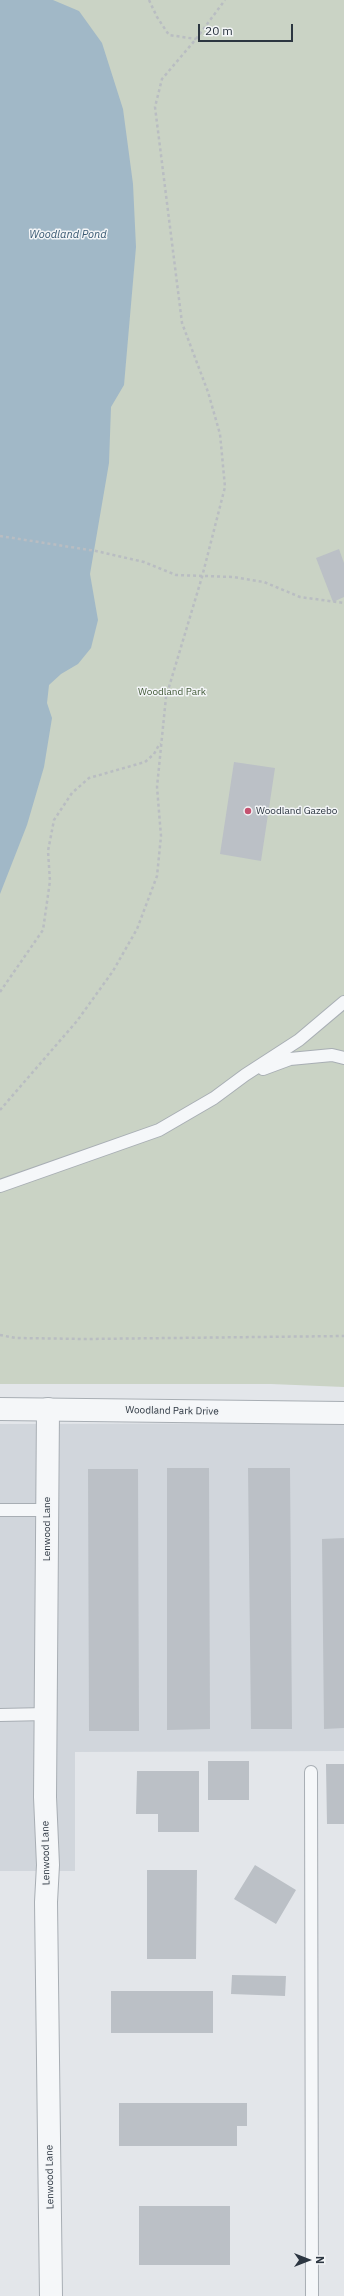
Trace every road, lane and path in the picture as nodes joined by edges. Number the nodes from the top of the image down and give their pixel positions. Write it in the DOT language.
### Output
graph roads {
  1 [pos="149,0"];
  2 [pos="225,0"];
  3 [pos="196,40"];
  4 [pos="0,536"];
  5 [pos="202,577"];
  6 [pos="344,603"];
  7 [pos="161,740"];
  8 [pos="0,992"];
  9 [pos="344,1002"];
  10 [pos="344,1058"];
  11 [pos="245,1075"];
  12 [pos="0,1110"];
  13 [pos="0,1186"];
  14 [pos="0,1335"];
  15 [pos="344,1336"];
  16 [pos="0,1409"];
  17 [pos="48,1409"];
  18 [pos="344,1413"];
  19 [pos="0,1510"];
  20 [pos="47,1510"];
  21 [pos="46,1714"];
  22 [pos="0,1715"];
  23 [pos="311,1772"];
  24 [pos="51,2296"];
  25 [pos="312,2296"];
  1 -- 3 [label="path"];
  2 -- 3 [label="path"];
  3 -- 5 [label="path"];
  4 -- 5 [label="path"];
  5 -- 6 [label="path"];
  5 -- 7 [label="path"];
  7 -- 8 [label="path"];
  7 -- 12 [label="path"];
  9 -- 11 [label="lane"];
  10 -- 11 [label="lane"];
  11 -- 13 [label="lane"];
  14 -- 15 [label="path"];
  16 -- 17 [label="street, Woodland Park Drive"];
  17 -- 18 [label="street, Woodland Park Drive"];
  17 -- 20 [label="street, Lenwood Lane"];
  19 -- 20 [label="lane"];
  20 -- 21 [label="street, Lenwood Lane"];
  21 -- 22 [label="lane"];
  21 -- 24 [label="street, Lenwood Lane"];
  23 -- 25 [label="lane"];
}
